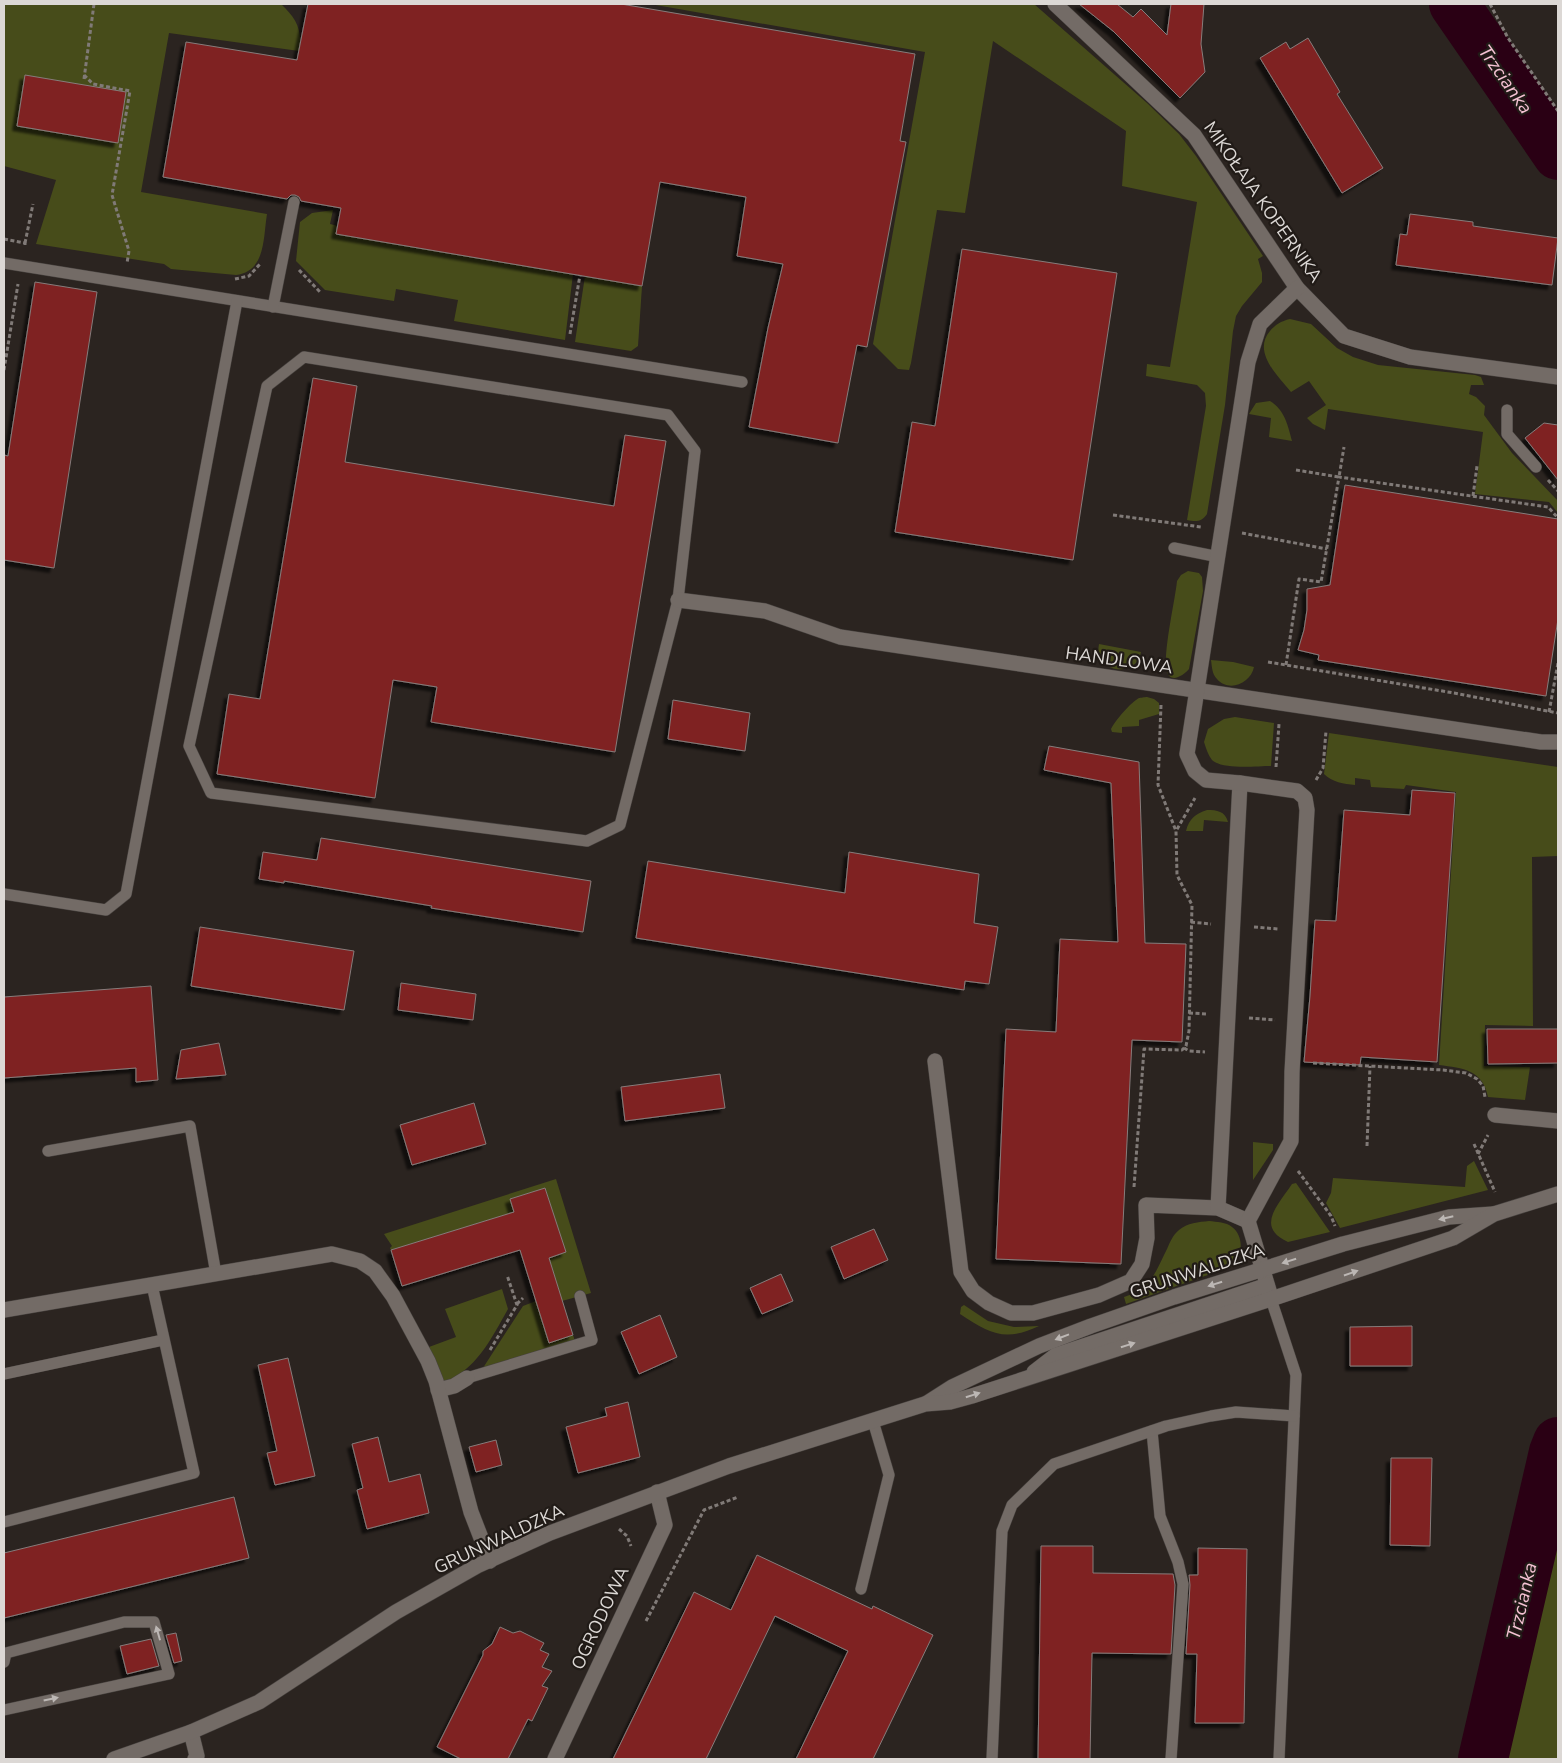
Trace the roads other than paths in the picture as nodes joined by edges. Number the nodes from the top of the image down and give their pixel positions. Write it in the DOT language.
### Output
graph roads {
  1 [pos="1056,4"];
  2 [pos="294,202"];
  3 [pos="4,263"];
  4 [pos="1297,288"];
  5 [pos="237,301"];
  6 [pos="273,307"];
  7 [pos="1558,377"];
  8 [pos="742,382"];
  9 [pos="1507,410"];
  10 [pos="1536,467"];
  11 [pos="1174,548"];
  12 [pos="1219,557"];
  13 [pos="678,600"];
  14 [pos="1198,691"];
  15 [pos="1558,742"];
  16 [pos="1240,783"];
  17 [pos="4,894"];
  18 [pos="935,1061"];
  19 [pos="1491,1110"];
  20 [pos="1558,1121"];
  21 [pos="48,1151"];
  22 [pos="1558,1194"];
  23 [pos="1218,1208"];
  24 [pos="1494,1214"];
  25 [pos="1248,1221"];
  26 [pos="1262,1270"];
  27 [pos="216,1274"];
  28 [pos="152,1285"];
  29 [pos="1269,1292"];
  30 [pos="580,1296"];
  31 [pos="4,1310"];
  32 [pos="163,1340"];
  33 [pos="4,1374"];
  34 [pos="467,1378"];
  35 [pos="438,1390"];
  36 [pos="925,1404"];
  37 [pos="1294,1416"];
  38 [pos="873,1421"];
  39 [pos="1152,1431"];
  40 [pos="657,1492"];
  41 [pos="4,1522"];
  42 [pos="490,1561"];
  43 [pos="860,1589"];
  44 [pos="4,1662"];
  45 [pos="4,1710"];
  46 [pos="191,1732"];
  47 [pos="114,1759"];
  48 [pos="195,1759"];
  49 [pos="555,1759"];
  50 [pos="992,1759"];
  51 [pos="1171,1759"];
  52 [pos="1279,1759"];
  1 -- 4 [label="street, MIKOŁAJA KOPERNIKA"];
  2 -- 6 [label="lane"];
  3 -- 5 [label="lane"];
  4 -- 7 [label="street, MIKOŁAJA KOPERNIKA"];
  4 -- 12 [label="street"];
  5 -- 6 [label="lane"];
  5 -- 17 [label="lane"];
  6 -- 8 [label="lane"];
  9 -- 10 [label="lane"];
  11 -- 12 [label="lane"];
  12 -- 14 [label="street"];
  13 -- 13 [label="lane"];
  13 -- 14 [label="street, HANDLOWA"];
  14 -- 15 [label="street, HANDLOWA"];
  14 -- 16 [label="street"];
  16 -- 23 [label="street"];
  16 -- 25 [label="street"];
  18 -- 23 [label="street"];
  19 -- 20 [label="street"];
  21 -- 27 [label="lane"];
  22 -- 24 [label="street, GRUNWALDZKA"];
  23 -- 25 [label="street"];
  24 -- 26 [label="street, GRUNWALDZKA, one-way"];
  29 -- 24 [label="street, GRUNWALDZKA, one-way"];
  25 -- 26 [label="street"];
  26 -- 29 [label="street"];
  26 -- 36 [label="street, GRUNWALDZKA, one-way"];
  27 -- 28 [label="street"];
  27 -- 35 [label="street"];
  28 -- 31 [label="street"];
  28 -- 32 [label="lane"];
  36 -- 29 [label="street, GRUNWALDZKA, one-way"];
  29 -- 37 [label="lane"];
  30 -- 34 [label="lane"];
  32 -- 33 [label="lane"];
  32 -- 41 [label="lane"];
  34 -- 35 [label="street"];
  35 -- 42 [label="street"];
  36 -- 38 [label="street, GRUNWALDZKA"];
  37 -- 39 [label="lane"];
  37 -- 52 [label="lane"];
  38 -- 40 [label="street, GRUNWALDZKA"];
  38 -- 43 [label="lane"];
  39 -- 50 [label="lane"];
  39 -- 51 [label="lane"];
  40 -- 42 [label="street, GRUNWALDZKA"];
  40 -- 49 [label="street, OGRODOWA"];
  42 -- 46 [label="street, GRUNWALDZKA"];
  45 -- 44 [label="lane, one-way"];
  46 -- 47 [label="street, GRUNWALDZKA"];
  46 -- 48 [label="street"];
}
